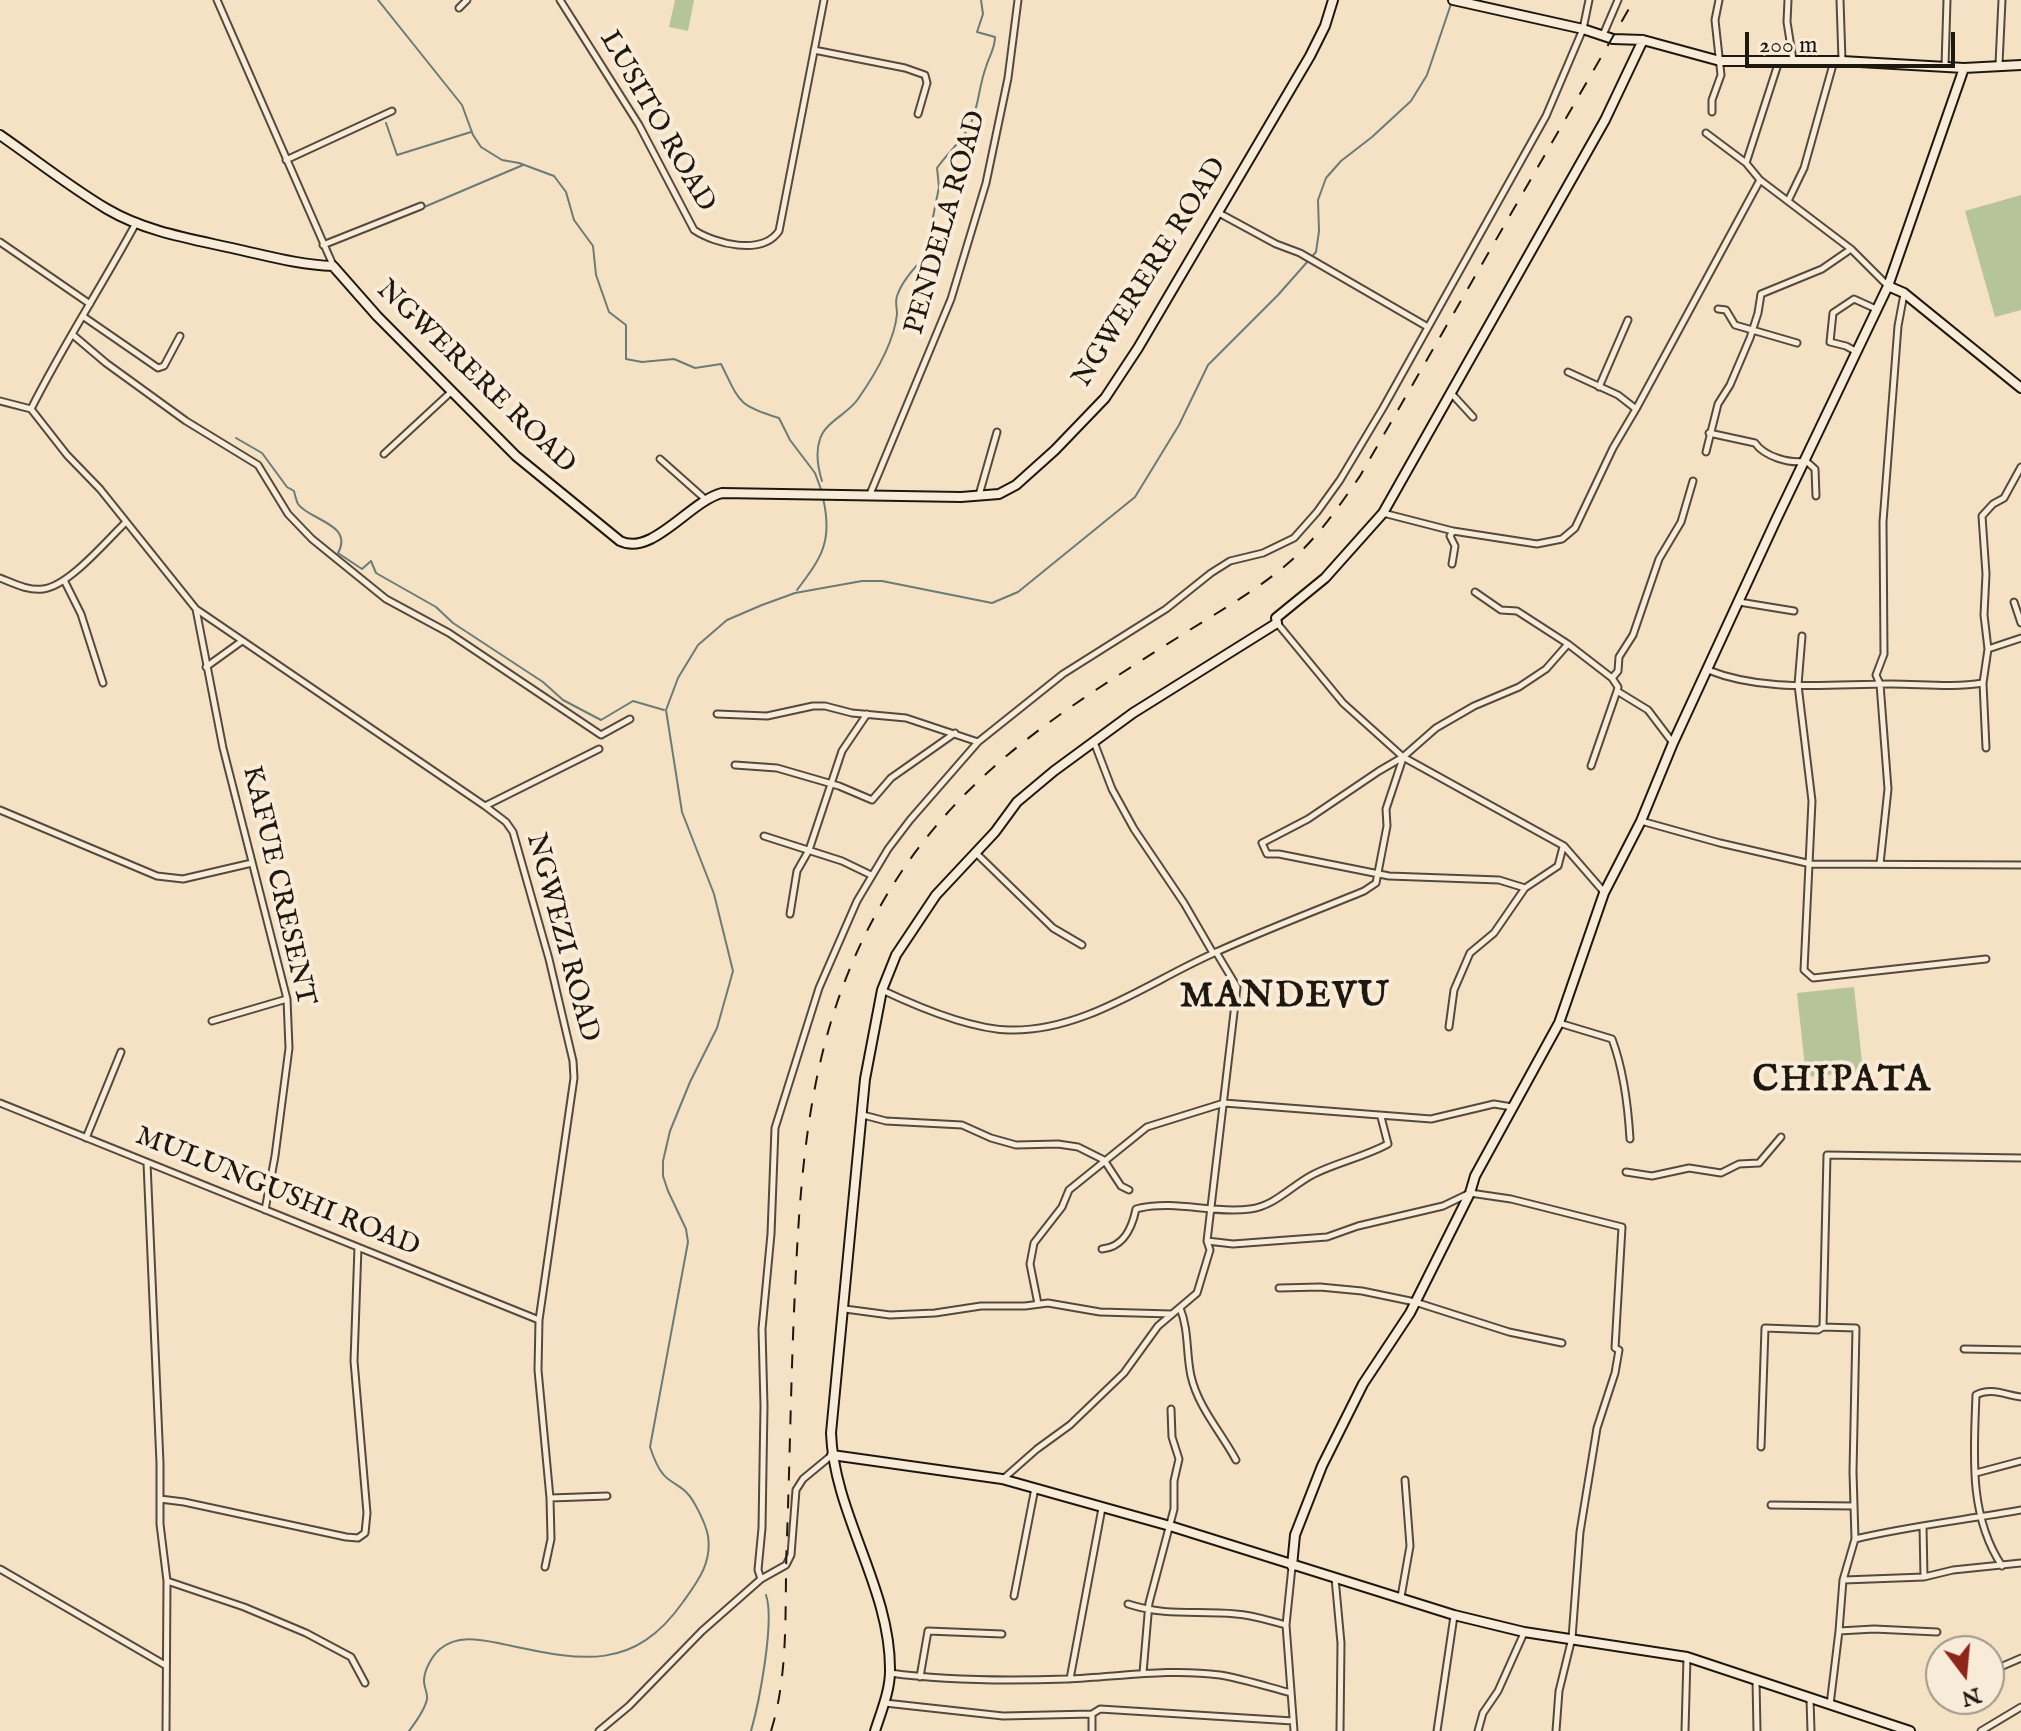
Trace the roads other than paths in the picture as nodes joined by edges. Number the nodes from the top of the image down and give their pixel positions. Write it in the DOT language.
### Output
graph roads {
  1 [pos="217,0"];
  2 [pos="467,0"];
  3 [pos="560,0"];
  4 [pos="824,0"];
  5 [pos="1018,0"];
  6 [pos="1333,0"];
  7 [pos="1589,0"];
  8 [pos="1618,0"];
  9 [pos="1719,0"];
  10 [pos="1788,0"];
  11 [pos="1840,0"];
  12 [pos="1947,0"];
  13 [pos="2002,0"];
  14 [pos="1458,1"];
  15 [pos="459,8"];
  16 [pos="1583,29"];
  17 [pos="1603,35"];
  18 [pos="1643,40"];
  19 [pos="814,50"];
  20 [pos="1720,61"];
  21 [pos="1779,61"];
  22 [pos="1794,61"];
  23 [pos="1838,61"];
  24 [pos="1999,64"];
  25 [pos="2021,65"];
  26 [pos="1945,66"];
  27 [pos="1964,68"];
  28 [pos="392,111"];
  29 [pos="1712,112"];
  30 [pos="918,114"];
  31 [pos="1706,133"];
  32 [pos="0,135"];
  33 [pos="286,160"];
  34 [pos="1746,163"];
  35 [pos="1760,180"];
  36 [pos="1788,201"];
  37 [pos="421,206"];
  38 [pos="1217,212"];
  39 [pos="136,223"];
  40 [pos="0,242"];
  41 [pos="323,245"];
  42 [pos="1851,249"];
  43 [pos="333,266"];
  44 [pos="1888,286"];
  45 [pos="1904,293"];
  46 [pos="90,304"];
  47 [pos="1718,309"];
  48 [pos="1877,310"];
  49 [pos="84,317"];
  50 [pos="1628,320"];
  51 [pos="1426,326"];
  52 [pos="1752,330"];
  53 [pos="73,335"];
  54 [pos="180,336"];
  55 [pos="1797,343"];
  56 [pos="1857,352"];
  57 [pos="1568,372"];
  58 [pos="1599,387"];
  59 [pos="2021,388"];
  60 [pos="451,392"];
  61 [pos="1450,393"];
  62 [pos="0,401"];
  63 [pos="31,409"];
  64 [pos="1636,409"];
  65 [pos="1473,417"];
  66 [pos="997,432"];
  67 [pos="1709,433"];
  68 [pos="1706,452"];
  69 [pos="384,454"];
  70 [pos="660,459"];
  71 [pos="1805,461"];
  72 [pos="2021,467"];
  73 [pos="1693,481"];
  74 [pos="870,494"];
  75 [pos="979,495"];
  76 [pos="1816,496"];
  77 [pos="705,499"];
  78 [pos="1383,513"];
  79 [pos="126,522"];
  80 [pos="1453,531"];
  81 [pos="1452,564"];
  82 [pos="0,578"];
  83 [pos="64,580"];
  84 [pos="1475,592"];
  85 [pos="1739,602"];
  86 [pos="2014,602"];
  87 [pos="196,609"];
  88 [pos="1794,611"];
  89 [pos="1277,623"];
  90 [pos="2021,623"];
  91 [pos="1802,636"];
  92 [pos="2021,638"];
  93 [pos="242,641"];
  94 [pos="1568,644"];
  95 [pos="1988,649"];
  96 [pos="206,667"];
  97 [pos="1708,670"];
  98 [pos="1612,678"];
  99 [pos="103,683"];
  100 [pos="1983,683"];
  101 [pos="1880,684"];
  102 [pos="1798,685"];
  103 [pos="1617,691"];
  104 [pos="717,714"];
  105 [pos="867,714"];
  106 [pos="630,719"];
  107 [pos="956,733"];
  108 [pos="1094,741"];
  109 [pos="978,742"];
  110 [pos="1673,743"];
  111 [pos="1986,748"];
  112 [pos="599,749"];
  113 [pos="1403,757"];
  114 [pos="735,765"];
  115 [pos="1591,766"];
  116 [pos="831,784"];
  117 [pos="485,806"];
  118 [pos="0,810"];
  119 [pos="1641,821"];
  120 [pos="764,836"];
  121 [pos="1564,846"];
  122 [pos="809,850"];
  123 [pos="976,853"];
  124 [pos="252,863"];
  125 [pos="1811,864"];
  126 [pos="1880,864"];
  127 [pos="2021,865"];
  128 [pos="1379,873"];
  129 [pos="871,875"];
  130 [pos="1525,888"];
  131 [pos="1604,893"];
  132 [pos="790,914"];
  133 [pos="1082,945"];
  134 [pos="1215,953"];
  135 [pos="1986,959"];
  136 [pos="882,990"];
  137 [pos="287,999"];
  138 [pos="212,1021"];
  139 [pos="1559,1023"];
  140 [pos="1449,1027"];
  141 [pos="121,1052"];
  142 [pos="0,1103"];
  143 [pos="1224,1103"];
  144 [pos="1512,1108"];
  145 [pos="863,1115"];
  146 [pos="1381,1117"];
  147 [pos="1781,1137"];
  148 [pos="86,1138"];
  149 [pos="1630,1139"];
  150 [pos="2021,1158"];
  151 [pos="1104,1160"];
  152 [pos="147,1163"];
  153 [pos="1626,1172"];
  154 [pos="1129,1190"];
  155 [pos="1470,1193"];
  156 [pos="265,1210"];
  157 [pos="1211,1211"];
  158 [pos="1207,1241"];
  159 [pos="358,1247"];
  160 [pos="1102,1249"];
  161 [pos="1279,1288"];
  162 [pos="1415,1302"];
  163 [pos="842,1304"];
  164 [pos="1038,1304"];
  165 [pos="1180,1308"];
  166 [pos="1172,1314"];
  167 [pos="539,1320"];
  168 [pos="1823,1327"];
  169 [pos="1562,1343"];
  170 [pos="1964,1349"];
  171 [pos="2021,1350"];
  172 [pos="2021,1397"];
  173 [pos="1171,1409"];
  174 [pos="1761,1447"];
  175 [pos="832,1455"];
  176 [pos="1236,1460"];
  177 [pos="2021,1461"];
  178 [pos="1976,1473"];
  179 [pos="1002,1479"];
  180 [pos="1405,1480"];
  181 [pos="1035,1488"];
  182 [pos="607,1496"];
  183 [pos="550,1498"];
  184 [pos="160,1499"];
  185 [pos="1771,1505"];
  186 [pos="1853,1506"];
  187 [pos="1102,1507"];
  188 [pos="2021,1510"];
  189 [pos="1979,1517"];
  190 [pos="1170,1526"];
  191 [pos="1923,1526"];
  192 [pos="1855,1539"];
  193 [pos="2021,1563"];
  194 [pos="1292,1566"];
  195 [pos="2002,1566"];
  196 [pos="545,1567"];
  197 [pos="0,1569"];
  198 [pos="1335,1577"];
  199 [pos="1924,1577"];
  200 [pos="761,1579"];
  201 [pos="1843,1580"];
  202 [pos="167,1581"];
  203 [pos="1014,1596"];
  204 [pos="1401,1597"];
  205 [pos="1128,1604"];
  206 [pos="1150,1611"];
  207 [pos="1454,1615"];
  208 [pos="1286,1625"];
  209 [pos="1839,1631"];
  210 [pos="1524,1632"];
  211 [pos="1937,1632"];
  212 [pos="1002,1634"];
  213 [pos="1572,1638"];
  214 [pos="1687,1657"];
  215 [pos="165,1665"];
  216 [pos="890,1673"];
  217 [pos="1143,1673"];
  218 [pos="920,1677"];
  219 [pos="1069,1679"];
  220 [pos="1756,1679"];
  221 [pos="365,1683"];
  222 [pos="1291,1693"];
  223 [pos="1810,1698"];
  224 [pos="884,1703"];
  225 [pos="1830,1705"];
  226 [pos="2021,1707"];
  227 [pos="1092,1714"];
  228 [pos="1293,1721"];
  229 [pos="166,1731"];
  230 [pos="599,1731"];
  231 [pos="875,1731"];
  232 [pos="1092,1731"];
  233 [pos="1294,1731"];
  234 [pos="1340,1731"];
  235 [pos="1437,1731"];
  236 [pos="1478,1731"];
  237 [pos="1556,1731"];
  238 [pos="1685,1731"];
  239 [pos="1757,1731"];
  240 [pos="1811,1731"];
  241 [pos="1910,1731"];
  242 [pos="1981,1731"];
  1 -- 33 [label="street"];
  2 -- 15 [label="street"];
  3 -- 19 [label="street, LUSITO ROAD"];
  4 -- 19 [label="street, LUSITO ROAD"];
  5 -- 74 [label="street, PENDELA ROAD"];
  6 -- 38 [label="street, NGWERERE ROAD"];
  7 -- 16 [label="street"];
  8 -- 17 [label="street"];
  9 -- 20 [label="street"];
  10 -- 22 [label="street"];
  11 -- 23 [label="street"];
  12 -- 26 [label="street"];
  13 -- 24 [label="street"];
  14 -- 16 [label="street"];
  16 -- 17 [label="street"];
  16 -- 51 [label="street"];
  17 -- 18 [label="street"];
  18 -- 20 [label="street"];
  18 -- 61 [label="street"];
  19 -- 30 [label="street"];
  20 -- 21 [label="street"];
  20 -- 29 [label="street"];
  21 -- 22 [label="street"];
  21 -- 34 [label="street"];
  22 -- 23 [label="street"];
  23 -- 26 [label="street"];
  23 -- 36 [label="street"];
  24 -- 25 [label="street"];
  24 -- 27 [label="street"];
  26 -- 27 [label="street"];
  27 -- 44 [label="street"];
  28 -- 33 [label="street"];
  31 -- 34 [label="street"];
  32 -- 39 [label="street"];
  33 -- 41 [label="street"];
  34 -- 35 [label="street"];
  35 -- 36 [label="street"];
  35 -- 64 [label="street"];
  36 -- 42 [label="street"];
  37 -- 41 [label="street"];
  38 -- 51 [label="street"];
  38 -- 75 [label="street, NGWERERE ROAD"];
  39 -- 43 [label="street"];
  39 -- 46 [label="street"];
  40 -- 46 [label="street"];
  41 -- 43 [label="street"];
  42 -- 44 [label="street"];
  42 -- 52 [label="street"];
  43 -- 60 [label="street, NGWERERE ROAD"];
  44 -- 45 [label="street"];
  44 -- 48 [label="street"];
  45 -- 59 [label="street"];
  45 -- 101 [label="street"];
  46 -- 49 [label="street"];
  47 -- 52 [label="street"];
  48 -- 56 [label="street"];
  48 -- 56 [label="street"];
  49 -- 53 [label="street"];
  49 -- 54 [label="street"];
  50 -- 58 [label="street"];
  51 -- 109 [label="street"];
  52 -- 55 [label="street"];
  52 -- 67 [label="street"];
  53 -- 63 [label="street"];
  53 -- 106 [label="street"];
  56 -- 71 [label="street"];
  57 -- 58 [label="street"];
  58 -- 64 [label="street"];
  60 -- 69 [label="street"];
  60 -- 77 [label="street, NGWERERE ROAD"];
  61 -- 65 [label="street"];
  61 -- 78 [label="street"];
  62 -- 63 [label="street"];
  63 -- 79 [label="street, NGWEZI ROAD"];
  64 -- 80 [label="street"];
  66 -- 75 [label="street"];
  67 -- 68 [label="street"];
  67 -- 71 [label="street"];
  70 -- 77 [label="street"];
  71 -- 76 [label="street"];
  71 -- 85 [label="street"];
  72 -- 95 [label="street"];
  73 -- 98 [label="street"];
  74 -- 75 [label="street, NGWERERE ROAD"];
  74 -- 77 [label="street, NGWERERE ROAD"];
  78 -- 80 [label="street"];
  78 -- 89 [label="street"];
  79 -- 83 [label="street"];
  79 -- 87 [label="street, NGWEZI ROAD"];
  80 -- 81 [label="street"];
  82 -- 83 [label="street"];
  83 -- 99 [label="street"];
  84 -- 94 [label="street"];
  85 -- 88 [label="street"];
  85 -- 97 [label="street"];
  86 -- 90 [label="street"];
  87 -- 93 [label="street, NGWEZI ROAD"];
  87 -- 96 [label="street, KAFUE CRESENT"];
  89 -- 108 [label="street"];
  89 -- 113 [label="street"];
  91 -- 102 [label="street"];
  92 -- 95 [label="street"];
  93 -- 96 [label="street"];
  93 -- 117 [label="street, NGWEZI ROAD"];
  94 -- 98 [label="street"];
  94 -- 113 [label="street"];
  95 -- 100 [label="street"];
  96 -- 124 [label="street, KAFUE CRESENT"];
  97 -- 102 [label="street"];
  97 -- 110 [label="street"];
  98 -- 103 [label="street"];
  100 -- 101 [label="street"];
  100 -- 111 [label="street"];
  101 -- 102 [label="street"];
  101 -- 126 [label="street"];
  102 -- 125 [label="street"];
  103 -- 110 [label="street"];
  103 -- 115 [label="street"];
  104 -- 105 [label="street"];
  105 -- 107 [label="street"];
  105 -- 116 [label="street"];
  107 -- 109 [label="street"];
  107 -- 116 [label="street"];
  108 -- 123 [label="street"];
  108 -- 134 [label="street"];
  109 -- 129 [label="street"];
  110 -- 119 [label="street"];
  112 -- 117 [label="street"];
  113 -- 121 [label="street"];
  113 -- 128 [label="street"];
  113 -- 128 [label="street"];
  114 -- 116 [label="street"];
  116 -- 122 [label="street"];
  117 -- 167 [label="street, NGWEZI ROAD"];
  118 -- 124 [label="street"];
  119 -- 125 [label="street"];
  119 -- 131 [label="street"];
  120 -- 122 [label="street"];
  121 -- 130 [label="street"];
  121 -- 131 [label="street"];
  122 -- 129 [label="street"];
  122 -- 132 [label="street"];
  123 -- 133 [label="street"];
  123 -- 136 [label="street"];
  124 -- 137 [label="street, KAFUE CRESENT"];
  125 -- 126 [label="street"];
  125 -- 135 [label="street"];
  126 -- 127 [label="street"];
  128 -- 130 [label="street"];
  128 -- 134 [label="street"];
  129 -- 200 [label="street"];
  130 -- 140 [label="street"];
  131 -- 139 [label="street"];
  134 -- 136 [label="street"];
  134 -- 143 [label="street"];
  136 -- 145 [label="street"];
  137 -- 138 [label="street"];
  137 -- 156 [label="street, KAFUE CRESENT"];
  139 -- 144 [label="street"];
  139 -- 149 [label="street"];
  141 -- 148 [label="street"];
  142 -- 148 [label="street, MULUNGUSHI ROAD"];
  143 -- 146 [label="street"];
  143 -- 151 [label="street"];
  143 -- 157 [label="street"];
  144 -- 146 [label="street"];
  144 -- 155 [label="street"];
  145 -- 151 [label="street"];
  145 -- 163 [label="street"];
  146 -- 157 [label="street"];
  147 -- 153 [label="street"];
  148 -- 152 [label="street, MULUNGUSHI ROAD"];
  150 -- 168 [label="street"];
  151 -- 154 [label="street"];
  151 -- 164 [label="street"];
  152 -- 156 [label="street, MULUNGUSHI ROAD"];
  152 -- 184 [label="street"];
  155 -- 158 [label="street"];
  155 -- 162 [label="street"];
  155 -- 213 [label="street"];
  156 -- 159 [label="street, MULUNGUSHI ROAD"];
  157 -- 158 [label="street"];
  157 -- 160 [label="street"];
  158 -- 165 [label="street"];
  159 -- 167 [label="street, MULUNGUSHI ROAD"];
  159 -- 184 [label="street"];
  161 -- 162 [label="street"];
  162 -- 169 [label="street"];
  162 -- 194 [label="street"];
  163 -- 164 [label="street"];
  163 -- 175 [label="street"];
  164 -- 166 [label="street"];
  165 -- 166 [label="street"];
  165 -- 176 [label="street"];
  166 -- 179 [label="street"];
  167 -- 183 [label="street, NGWEZI ROAD"];
  168 -- 174 [label="street"];
  168 -- 186 [label="street"];
  170 -- 171 [label="street"];
  172 -- 178 [label="street"];
  173 -- 190 [label="street"];
  175 -- 179 [label="street"];
  175 -- 200 [label="street"];
  175 -- 216 [label="street"];
  177 -- 178 [label="street"];
  178 -- 189 [label="street"];
  179 -- 181 [label="street"];
  180 -- 204 [label="street"];
  181 -- 187 [label="street"];
  181 -- 203 [label="street"];
  182 -- 183 [label="street"];
  183 -- 196 [label="street, NGWEZI ROAD"];
  184 -- 202 [label="street"];
  185 -- 186 [label="street"];
  186 -- 192 [label="street"];
  187 -- 190 [label="street"];
  187 -- 219 [label="street"];
  188 -- 189 [label="street"];
  189 -- 191 [label="street"];
  189 -- 195 [label="street"];
  190 -- 194 [label="street"];
  190 -- 206 [label="street"];
  191 -- 192 [label="street"];
  191 -- 199 [label="street"];
  192 -- 201 [label="street"];
  193 -- 195 [label="street"];
  194 -- 198 [label="street"];
  194 -- 208 [label="street"];
  195 -- 199 [label="street"];
  197 -- 215 [label="street"];
  198 -- 204 [label="street"];
  198 -- 234 [label="street"];
  199 -- 201 [label="street"];
  200 -- 230 [label="street"];
  201 -- 209 [label="street"];
  202 -- 215 [label="street"];
  202 -- 221 [label="street"];
  204 -- 207 [label="street"];
  205 -- 206 [label="street"];
  206 -- 208 [label="street"];
  206 -- 217 [label="street"];
  207 -- 210 [label="street"];
  207 -- 235 [label="street"];
  208 -- 222 [label="street"];
  209 -- 211 [label="street"];
  209 -- 225 [label="street"];
  210 -- 213 [label="street"];
  210 -- 236 [label="street"];
  212 -- 218 [label="street"];
  213 -- 214 [label="street"];
  213 -- 237 [label="street"];
  214 -- 220 [label="street"];
  214 -- 238 [label="street"];
  215 -- 229 [label="street"];
  216 -- 218 [label="street"];
  216 -- 224 [label="street"];
  217 -- 219 [label="street"];
  217 -- 222 [label="street"];
  218 -- 219 [label="street"];
  220 -- 223 [label="street"];
  220 -- 239 [label="street"];
  222 -- 228 [label="street"];
  223 -- 225 [label="street"];
  223 -- 240 [label="street"];
  224 -- 227 [label="street"];
  224 -- 231 [label="street"];
  225 -- 241 [label="street"];
  226 -- 242 [label="street"];
  227 -- 228 [label="street"];
  227 -- 232 [label="street"];
  228 -- 233 [label="street"];
}
